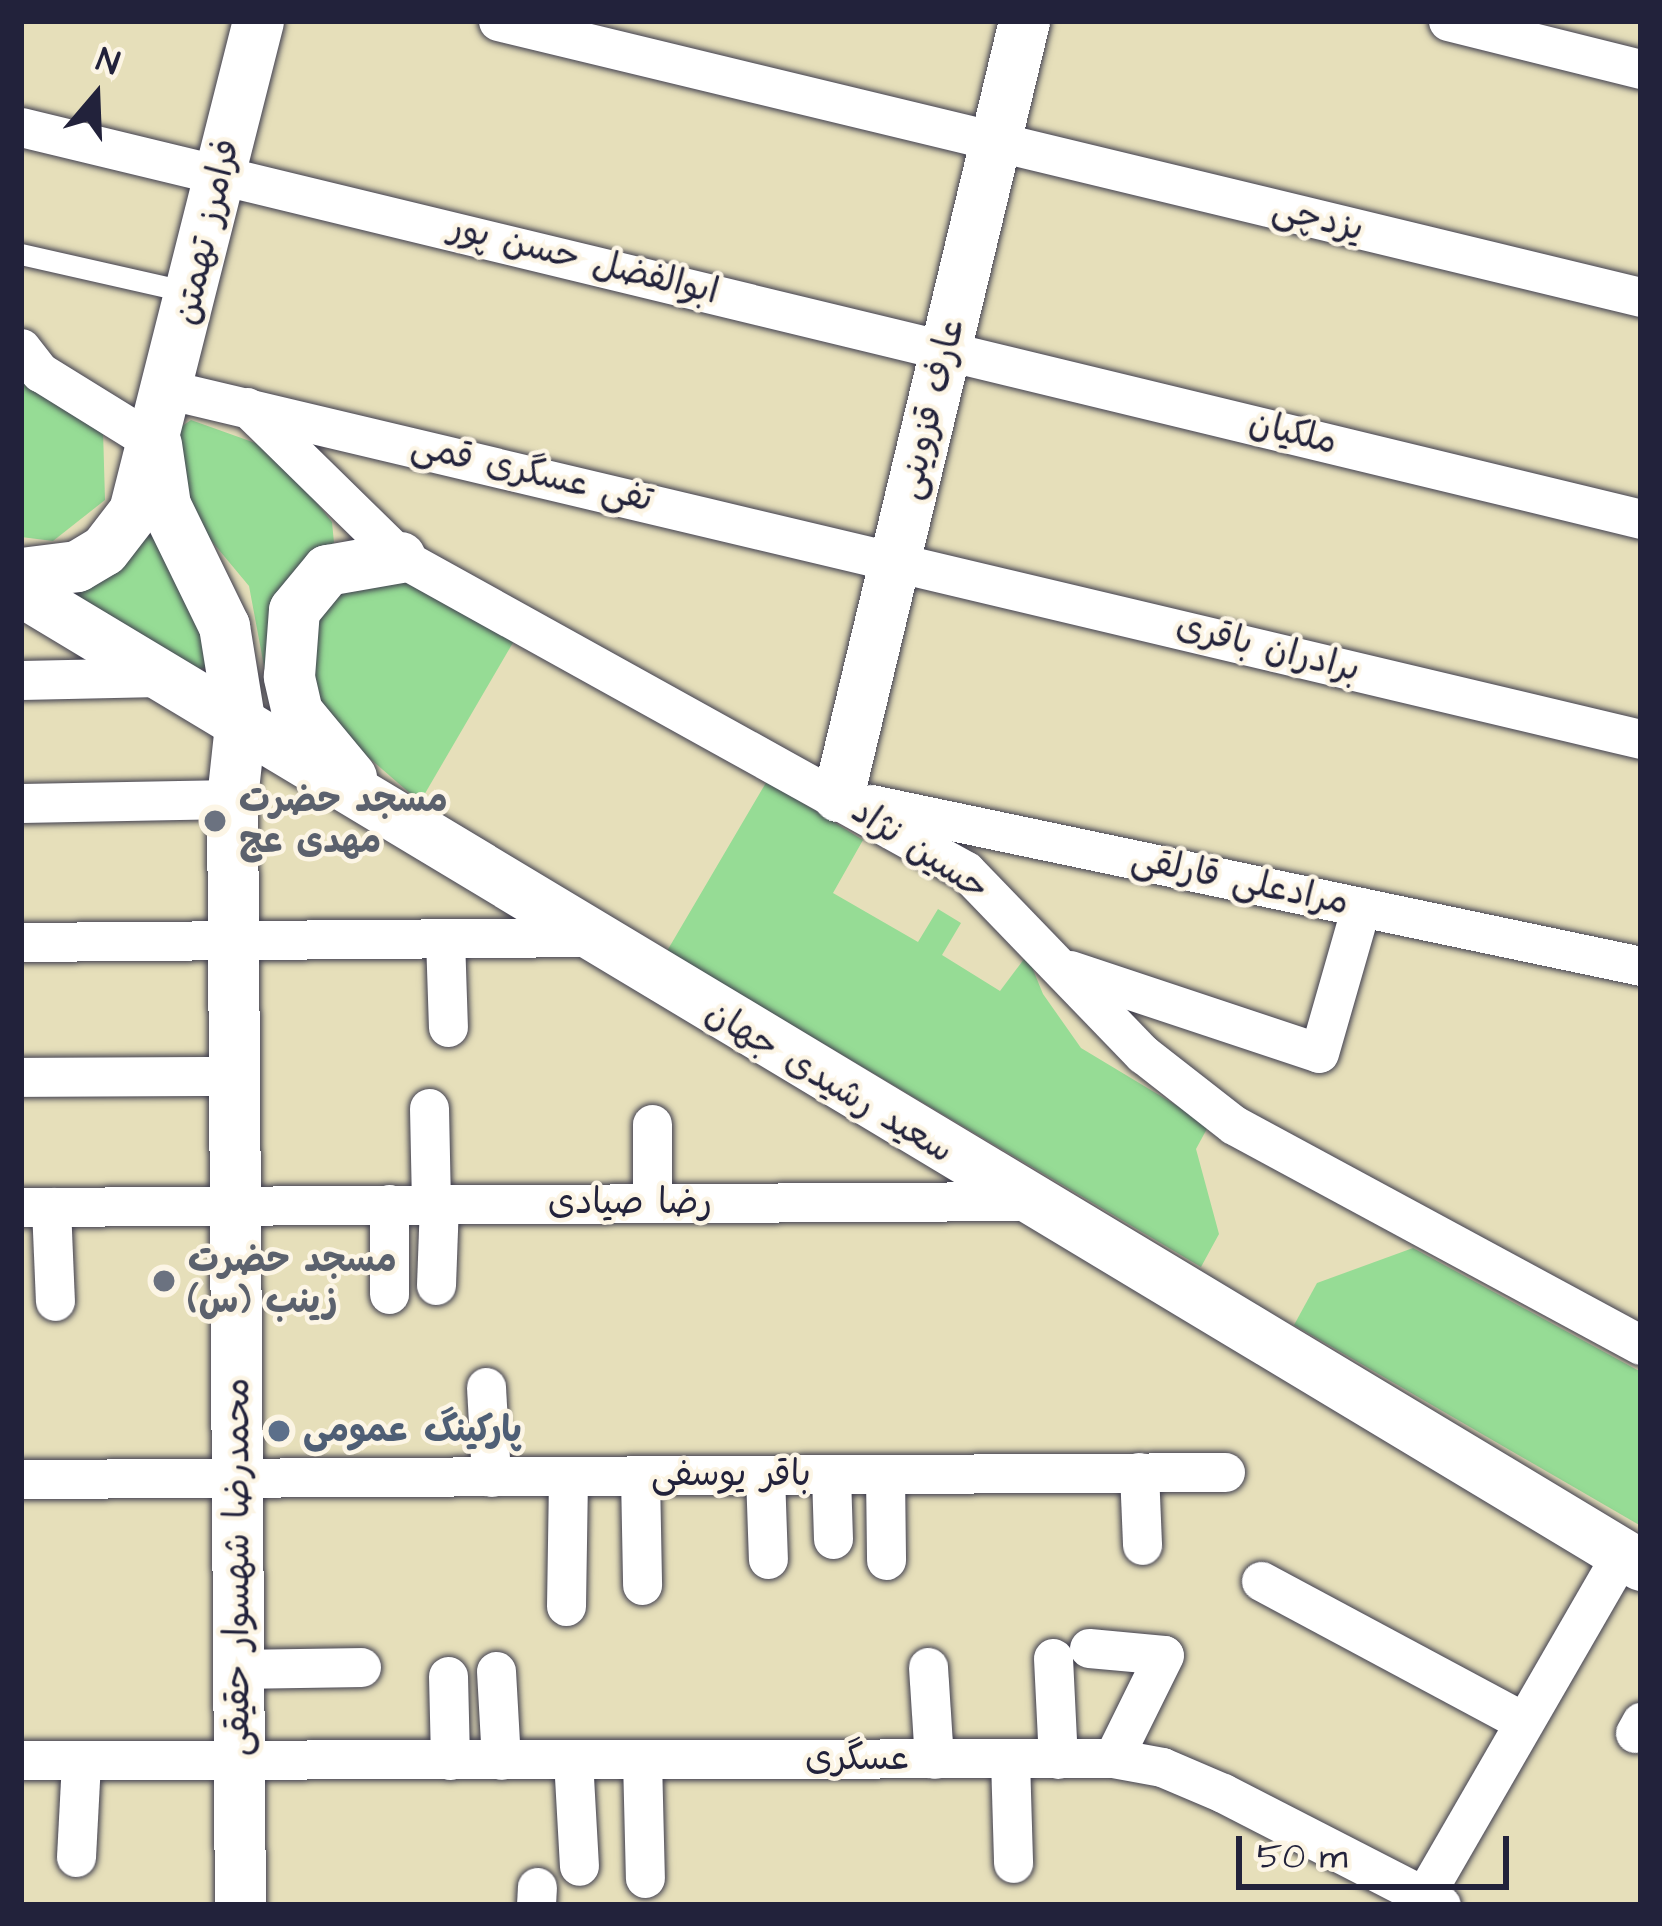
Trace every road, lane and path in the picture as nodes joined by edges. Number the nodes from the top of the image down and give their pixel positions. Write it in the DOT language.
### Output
graph roads {
  1 [pos="258,21"];
  2 [pos="498,21"];
  3 [pos="1024,21"];
  4 [pos="1448,21"];
  5 [pos="1641,69"];
  6 [pos="21,127"];
  7 [pos="996,141"];
  8 [pos="222,171"];
  9 [pos="21,254"];
  10 [pos="193,294"];
  11 [pos="1641,297"];
  12 [pos="21,348"];
  13 [pos="946,348"];
  14 [pos="170,390"];
  15 [pos="247,407"];
  16 [pos="156,443"];
  17 [pos="1641,519"];
  18 [pos="400,557"];
  19 [pos="895,557"];
  20 [pos="21,573"];
  21 [pos="21,591"];
  22 [pos="160,677"];
  23 [pos="21,680"];
  24 [pos="240,725"];
  25 [pos="1641,740"];
  26 [pos="838,796"];
  27 [pos="232,799"];
  28 [pos="21,803"];
  29 [pos="390,816"];
  30 [pos="1361,907"];
  31 [pos="233,938"];
  32 [pos="445,938"];
  33 [pos="590,938"];
  34 [pos="21,942"];
  35 [pos="1641,966"];
  36 [pos="1066,969"];
  37 [pos="448,1027"];
  38 [pos="235,1076"];
  39 [pos="21,1077"];
  40 [pos="429,1108"];
  41 [pos="652,1124"];
  42 [pos="1025,1201"];
  43 [pos="652,1203"];
  44 [pos="388,1204"];
  45 [pos="435,1204"];
  46 [pos="235,1205"];
  47 [pos="36,1207"];
  48 [pos="436,1285"];
  49 [pos="389,1294"];
  50 [pos="55,1301"];
  51 [pos="1641,1345"];
  52 [pos="486,1387"];
  53 [pos="1139,1472"];
  54 [pos="1225,1472"];
  55 [pos="831,1474"];
  56 [pos="885,1474"];
  57 [pos="765,1475"];
  58 [pos="640,1476"];
  59 [pos="491,1477"];
  60 [pos="568,1477"];
  61 [pos="237,1479"];
  62 [pos="21,1480"];
  63 [pos="833,1539"];
  64 [pos="1142,1545"];
  65 [pos="768,1559"];
  66 [pos="886,1560"];
  67 [pos="1631,1560"];
  68 [pos="1261,1581"];
  69 [pos="642,1586"];
  70 [pos="566,1606"];
  71 [pos="361,1667"];
  72 [pos="928,1667"];
  73 [pos="238,1669"];
  74 [pos="496,1671"];
  75 [pos="448,1676"];
  76 [pos="1524,1722"];
  77 [pos="934,1759"];
  78 [pos="1010,1759"];
  79 [pos="1058,1759"];
  80 [pos="1113,1759"];
  81 [pos="21,1760"];
  82 [pos="81,1760"];
  83 [pos="239,1760"];
  84 [pos="450,1760"];
  85 [pos="501,1760"];
  86 [pos="573,1760"];
  87 [pos="642,1760"];
  88 [pos="76,1857"];
  89 [pos="1012,1863"];
  90 [pos="579,1866"];
  91 [pos="645,1878"];
  92 [pos="1433,1900"];
  93 [pos="240,1905"];
  1 -- 8 [label="street, فرامرز تهمتن"];
  2 -- 7 [label="street, یزدچی"];
  3 -- 7 [label="street, عارف قزوینی"];
  4 -- 5 [label="street"];
  6 -- 8 [label="street, ابوالفضل حسن پور"];
  7 -- 11 [label="street, یزدچی"];
  7 -- 13 [label="street, عارف قزوینی"];
  8 -- 10 [label="street, فرامرز تهمتن"];
  8 -- 13 [label="street, ابوالفضل حسن پور"];
  9 -- 10 [label="lane"];
  10 -- 14 [label="street, فرامرز تهمتن"];
  12 -- 16 [label="street"];
  13 -- 17 [label="street, ملکیان"];
  13 -- 19 [label="street, عارف قزوینی"];
  14 -- 15 [label="street, تفی عسگری قمی"];
  14 -- 16 [label="street, فرامرز تهمتن"];
  15 -- 18 [label="street, حسین نژاد"];
  15 -- 19 [label="street, تفی عسگری قمی"];
  16 -- 20 [label="street, فرامرز تهمتن"];
  16 -- 24 [label="street, محمدرضا شهسوار حقیقی"];
  18 -- 26 [label="street, حسین نژاد"];
  18 -- 29 [label="street"];
  19 -- 25 [label="street, برادران باقری"];
  19 -- 26 [label="street, عارف قزوینی"];
  21 -- 22 [label="street, سعید رشیدی جهان"];
  22 -- 23 [label="street"];
  22 -- 24 [label="street, سعید رشیدی جهان"];
  24 -- 27 [label="street, محمدرضا شهسوار حقیقی"];
  24 -- 29 [label="street, سعید رشیدی جهان"];
  26 -- 30 [label="street, مرادعلی قارلقی"];
  26 -- 36 [label="street, حسین نژاد"];
  27 -- 28 [label="street"];
  27 -- 31 [label="street, محمدرضا شهسوار حقیقی"];
  29 -- 33 [label="street, سعید رشیدی جهان"];
  30 -- 35 [label="street, مرادعلی قارلقی"];
  30 -- 36 [label="street"];
  31 -- 32 [label="street"];
  31 -- 34 [label="street"];
  31 -- 38 [label="street, محمدرضا شهسوار حقیقی"];
  32 -- 33 [label="street"];
  32 -- 37 [label="street"];
  33 -- 42 [label="street, سعید رشیدی جهان"];
  36 -- 51 [label="street, حسین نژاد"];
  38 -- 39 [label="street"];
  38 -- 46 [label="street, محمدرضا شهسوار حقیقی"];
  40 -- 45 [label="street"];
  41 -- 43 [label="street"];
  42 -- 43 [label="street, رضا صیادی"];
  42 -- 67 [label="street, سعید رشیدی جهان"];
  43 -- 45 [label="street, رضا صیادی"];
  44 -- 45 [label="street, رضا صیادی"];
  44 -- 46 [label="street, رضا صیادی"];
  44 -- 49 [label="street"];
  45 -- 48 [label="street"];
  46 -- 47 [label="street, رضا صیادی"];
  46 -- 61 [label="street, محمدرضا شهسوار حقیقی"];
  47 -- 50 [label="street"];
  52 -- 59 [label="street"];
  53 -- 54 [label="street, باقر یوسفی"];
  53 -- 56 [label="street, باقر یوسفی"];
  53 -- 64 [label="street"];
  55 -- 56 [label="street, باقر یوسفی"];
  55 -- 57 [label="street, باقر یوسفی"];
  55 -- 63 [label="street"];
  56 -- 66 [label="street"];
  57 -- 58 [label="street, باقر یوسفی"];
  57 -- 65 [label="street"];
  58 -- 60 [label="street, باقر یوسفی"];
  58 -- 69 [label="street"];
  59 -- 60 [label="street, باقر یوسفی"];
  59 -- 61 [label="street, باقر یوسفی"];
  60 -- 70 [label="street"];
  61 -- 62 [label="street, باقر یوسفی"];
  61 -- 73 [label="street, محمدرضا شهسوار حقیقی"];
  67 -- 76 [label="street"];
  68 -- 76 [label="street"];
  71 -- 73 [label="street"];
  72 -- 77 [label="street"];
  73 -- 83 [label="street, محمدرضا شهسوار حقیقی"];
  74 -- 85 [label="street"];
  75 -- 84 [label="street"];
  76 -- 92 [label="street"];
  77 -- 78 [label="street, عسگری"];
  77 -- 87 [label="street, عسگری"];
  78 -- 79 [label="street, عسگری"];
  78 -- 89 [label="street"];
  79 -- 80 [label="street, عسگری"];
  79 -- 80 [label="street"];
  80 -- 92 [label="street, عسگری"];
  81 -- 82 [label="street, عسگری"];
  82 -- 83 [label="street, عسگری"];
  82 -- 88 [label="street"];
  83 -- 84 [label="street, عسگری"];
  83 -- 93 [label="street, محمدرضا شهسوار حقیقی"];
  84 -- 85 [label="street, عسگری"];
  85 -- 86 [label="street, عسگری"];
  86 -- 87 [label="street, عسگری"];
  86 -- 90 [label="street"];
  87 -- 91 [label="street"];
}
